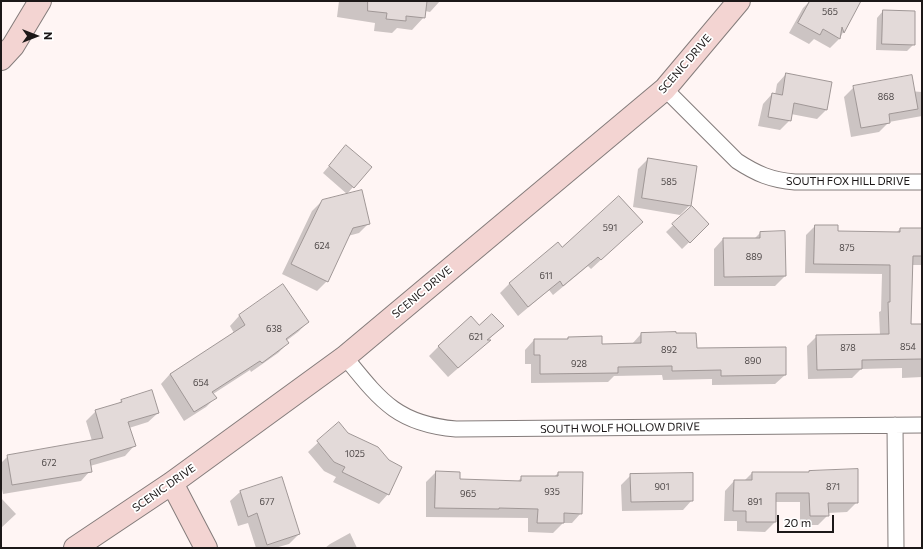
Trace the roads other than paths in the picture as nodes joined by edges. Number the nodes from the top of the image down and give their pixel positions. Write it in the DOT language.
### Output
graph roads {
  1 [pos="40,1"];
  2 [pos="739,1"];
  3 [pos="1,60"];
  4 [pos="665,89"];
  5 [pos="922,182"];
  6 [pos="344,357"];
  7 [pos="895,425"];
  8 [pos="922,425"];
  9 [pos="172,483"];
  10 [pos="75,548"];
  11 [pos="206,548"];
  12 [pos="896,548"];
  1 -- 3 [label="street"];
  2 -- 4 [label="street, SCENIC DRIVE"];
  4 -- 5 [label="street, SOUTH FOX HILL DRIVE"];
  4 -- 6 [label="street, SCENIC DRIVE"];
  6 -- 7 [label="street, SOUTH WOLF HOLLOW DRIVE"];
  6 -- 9 [label="street, SCENIC DRIVE"];
  7 -- 8 [label="street, SOUTH WOLF HOLLOW DRIVE"];
  7 -- 12 [label="street"];
  9 -- 10 [label="street, SCENIC DRIVE"];
  9 -- 11 [label="street"];
}
